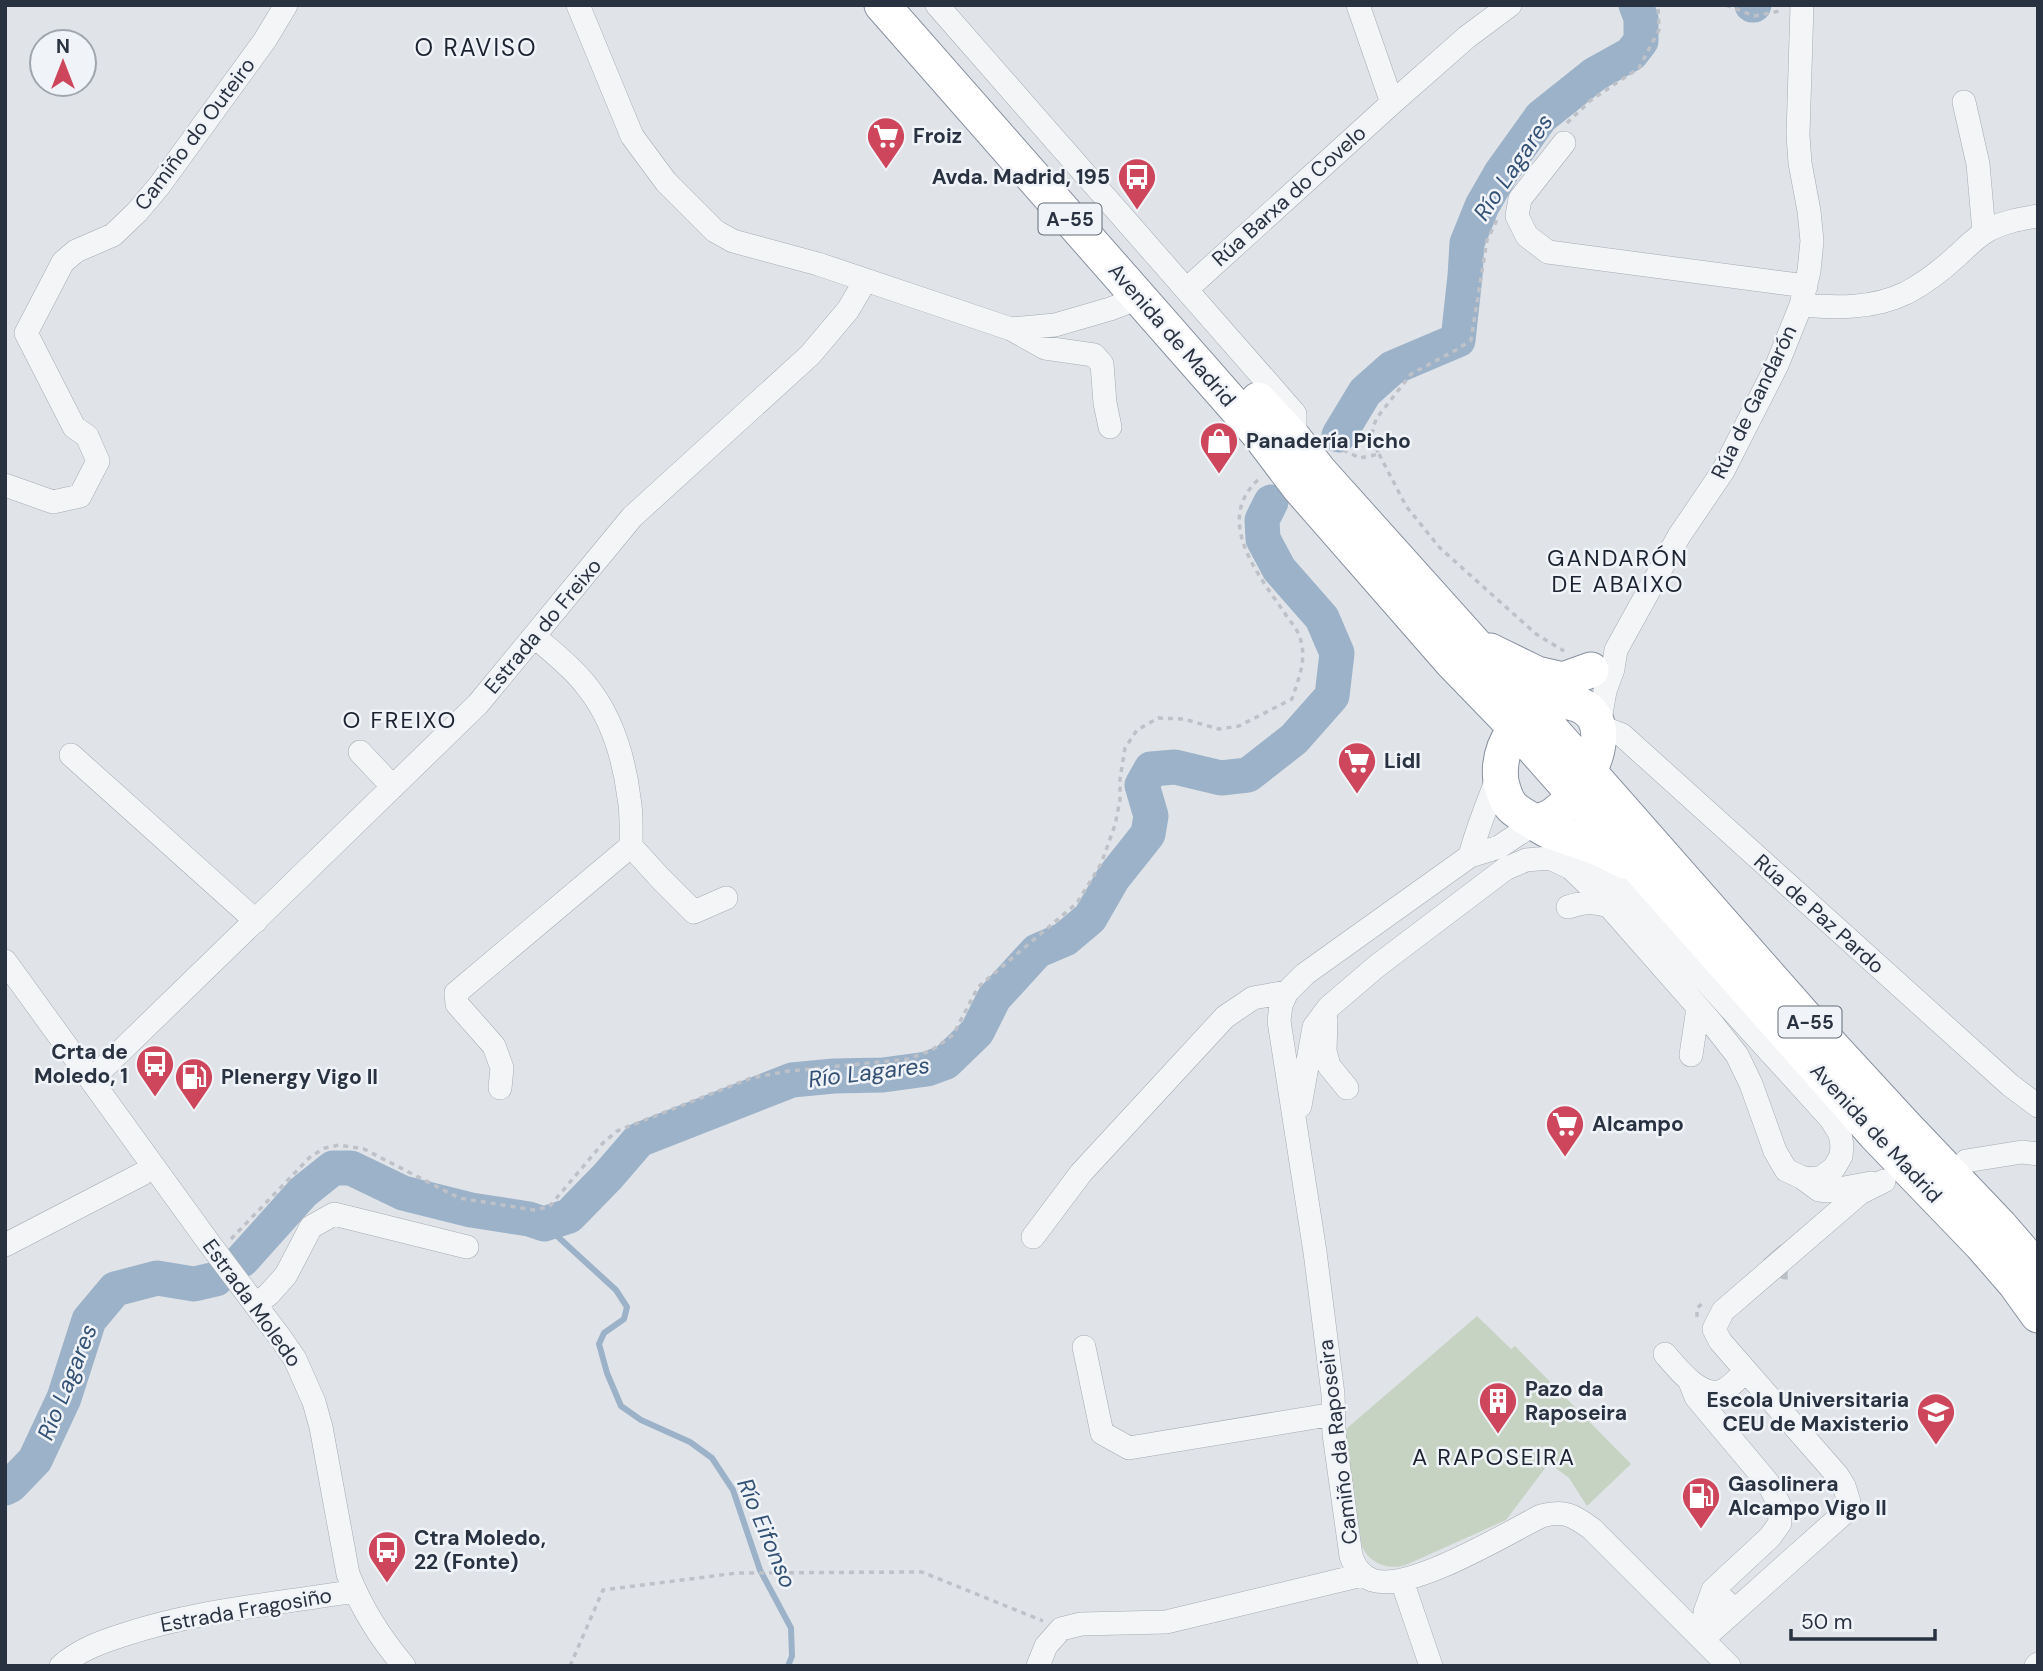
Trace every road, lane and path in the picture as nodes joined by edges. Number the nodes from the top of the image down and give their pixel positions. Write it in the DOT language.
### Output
graph roads {
  1 [pos="286,5"];
  2 [pos="578,5"];
  3 [pos="882,5"];
  4 [pos="910,5"];
  5 [pos="937,5"];
  6 [pos="1358,5"];
  7 [pos="1510,5"];
  8 [pos="1658,5"];
  9 [pos="1726,5"];
  10 [pos="1802,9"];
  11 [pos="1964,102"];
  12 [pos="1392,103"];
  13 [pos="1564,134"];
  14 [pos="2038,216"];
  15 [pos="1498,218"];
  16 [pos="1984,232"];
  17 [pos="865,281"];
  18 [pos="1186,289"];
  19 [pos="1803,295"];
  20 [pos="1139,298"];
  21 [pos="1011,329"];
  22 [pos="1110,427"];
  23 [pos="1287,450"];
  24 [pos="1343,450"];
  25 [pos="1379,454"];
  26 [pos="5,485"];
  27 [pos="534,636"];
  28 [pos="1463,653"];
  29 [pos="1575,718"];
  30 [pos="360,752"];
  31 [pos="71,755"];
  32 [pos="1500,770"];
  33 [pos="393,787"];
  34 [pos="1535,823"];
  35 [pos="1571,838"];
  36 [pos="631,846"];
  37 [pos="1470,856"];
  38 [pos="1640,869"];
  39 [pos="726,898"];
  40 [pos="1609,906"];
  41 [pos="1569,907"];
  42 [pos="256,920"];
  43 [pos="5,961"];
  44 [pos="1287,992"];
  45 [pos="1329,1007"];
  46 [pos="1698,1008"];
  47 [pos="1691,1055"];
  48 [pos="91,1080"];
  49 [pos="500,1088"];
  50 [pos="1347,1088"];
  51 [pos="2038,1106"];
  52 [pos="1297,1125"];
  53 [pos="2038,1154"];
  54 [pos="1966,1161"];
  55 [pos="153,1166"];
  56 [pos="1889,1180"];
  57 [pos="1810,1183"];
  58 [pos="2000,1226"];
  59 [pos="1821,1227"];
  60 [pos="1033,1237"];
  61 [pos="5,1245"];
  62 [pos="467,1247"];
  63 [pos="216,1252"];
  64 [pos="2038,1253"];
  65 [pos="1795,1268"];
  66 [pos="2038,1270"];
  67 [pos="256,1304"];
  68 [pos="2038,1315"];
  69 [pos="1084,1347"];
  70 [pos="1665,1354"];
  71 [pos="1746,1371"];
  72 [pos="1690,1382"];
  73 [pos="1334,1414"];
  74 [pos="1362,1575"];
  75 [pos="1402,1581"];
  76 [pos="1713,1590"];
  77 [pos="355,1591"];
  78 [pos="1735,1610"];
  79 [pos="1061,1629"];
  80 [pos="1703,1639"];
  81 [pos="71,1663"];
  82 [pos="404,1666"];
  83 [pos="570,1666"];
  84 [pos="1038,1666"];
  85 [pos="1431,1666"];
  86 [pos="1729,1666"];
  1 -- 26 [label="street, Camiño do Outeiro"];
  2 -- 17 [label="street"];
  3 -- 20 [label="highway, Avenida de Madrid / A-55"];
  4 -- 23 [label="highway, Avenida de Madrid / A-55"];
  5 -- 18 [label="street"];
  6 -- 12 [label="street"];
  7 -- 12 [label="street, Rúa Barxa do Covelo"];
  8 -- 13 [label="path"];
  9 -- 10 [label="path"];
  10 -- 19 [label="street, Rúa de Gandarón"];
  11 -- 16 [label="street"];
  12 -- 18 [label="street, Rúa Barxa do Covelo"];
  13 -- 19 [label="street"];
  14 -- 16 [label="street"];
  15 -- 25 [label="path"];
  16 -- 19 [label="street"];
  17 -- 21 [label="street"];
  17 -- 27 [label="street, Estrada do Freixo"];
  18 -- 23 [label="street"];
  19 -- 29 [label="street, Rúa de Gandarón"];
  20 -- 21 [label="street"];
  20 -- 23 [label="highway, Avenida de Madrid / A-55"];
  21 -- 22 [label="street"];
  23 -- 28 [label="highway, Avenida de Madrid / A-55"];
  23 -- 63 [label="path"];
  24 -- 25 [label="path"];
  25 -- 29 [label="path"];
  27 -- 33 [label="street, Estrada do Freixo"];
  27 -- 36 [label="street"];
  28 -- 29 [label="highway, Avenida de Madrid / A-55"];
  28 -- 29 [label="highway"];
  28 -- 32 [label="highway"];
  29 -- 32 [label="highway"];
  29 -- 34 [label="highway"];
  29 -- 38 [label="highway, Avenida de Madrid / A-55"];
  29 -- 51 [label="street, Rúa de Paz Pardo"];
  29 -- 58 [label="highway, Avenida de Madrid / A-55"];
  30 -- 33 [label="street"];
  31 -- 42 [label="street"];
  32 -- 34 [label="highway"];
  32 -- 37 [label="street"];
  33 -- 42 [label="street, Estrada do Freixo"];
  34 -- 35 [label="highway"];
  34 -- 37 [label="street"];
  35 -- 38 [label="highway"];
  35 -- 57 [label="street"];
  36 -- 39 [label="street"];
  36 -- 49 [label="street"];
  37 -- 44 [label="street"];
  38 -- 68 [label="highway, Avenida de Madrid / A-55"];
  40 -- 41 [label="street"];
  40 -- 45 [label="street"];
  40 -- 46 [label="street"];
  42 -- 48 [label="street, Estrada do Freixo"];
  43 -- 48 [label="street, Estrada Moledo"];
  44 -- 52 [label="street, Camiño da Raposeira"];
  44 -- 60 [label="street"];
  45 -- 50 [label="street"];
  45 -- 52 [label="street"];
  46 -- 47 [label="street"];
  46 -- 57 [label="street"];
  48 -- 55 [label="street, Estrada Moledo"];
  52 -- 73 [label="street, Camiño da Raposeira"];
  53 -- 54 [label="street"];
  55 -- 61 [label="street"];
  55 -- 63 [label="street, Estrada Moledo"];
  56 -- 57 [label="street"];
  56 -- 59 [label="street"];
  56 -- 65 [label="street"];
  57 -- 59 [label="street"];
  58 -- 64 [label="highway"];
  58 -- 66 [label="highway, Avenida de Madrid / A-55"];
  59 -- 71 [label="street"];
  62 -- 67 [label="street"];
  63 -- 67 [label="street, Estrada Moledo"];
  67 -- 77 [label="street, Estrada Moledo"];
  69 -- 73 [label="street"];
  70 -- 72 [label="street"];
  71 -- 72 [label="street"];
  71 -- 78 [label="street"];
  72 -- 76 [label="street"];
  73 -- 74 [label="street, Camiño da Raposeira"];
  74 -- 75 [label="street"];
  74 -- 79 [label="street"];
  75 -- 80 [label="street"];
  75 -- 85 [label="street"];
  76 -- 78 [label="street"];
  76 -- 80 [label="street"];
  77 -- 81 [label="street, Estrada Fragosiño"];
  77 -- 82 [label="street, Estrada Moledo"];
  78 -- 80 [label="street"];
  79 -- 83 [label="path"];
  79 -- 84 [label="street"];
  80 -- 86 [label="street"];
}
